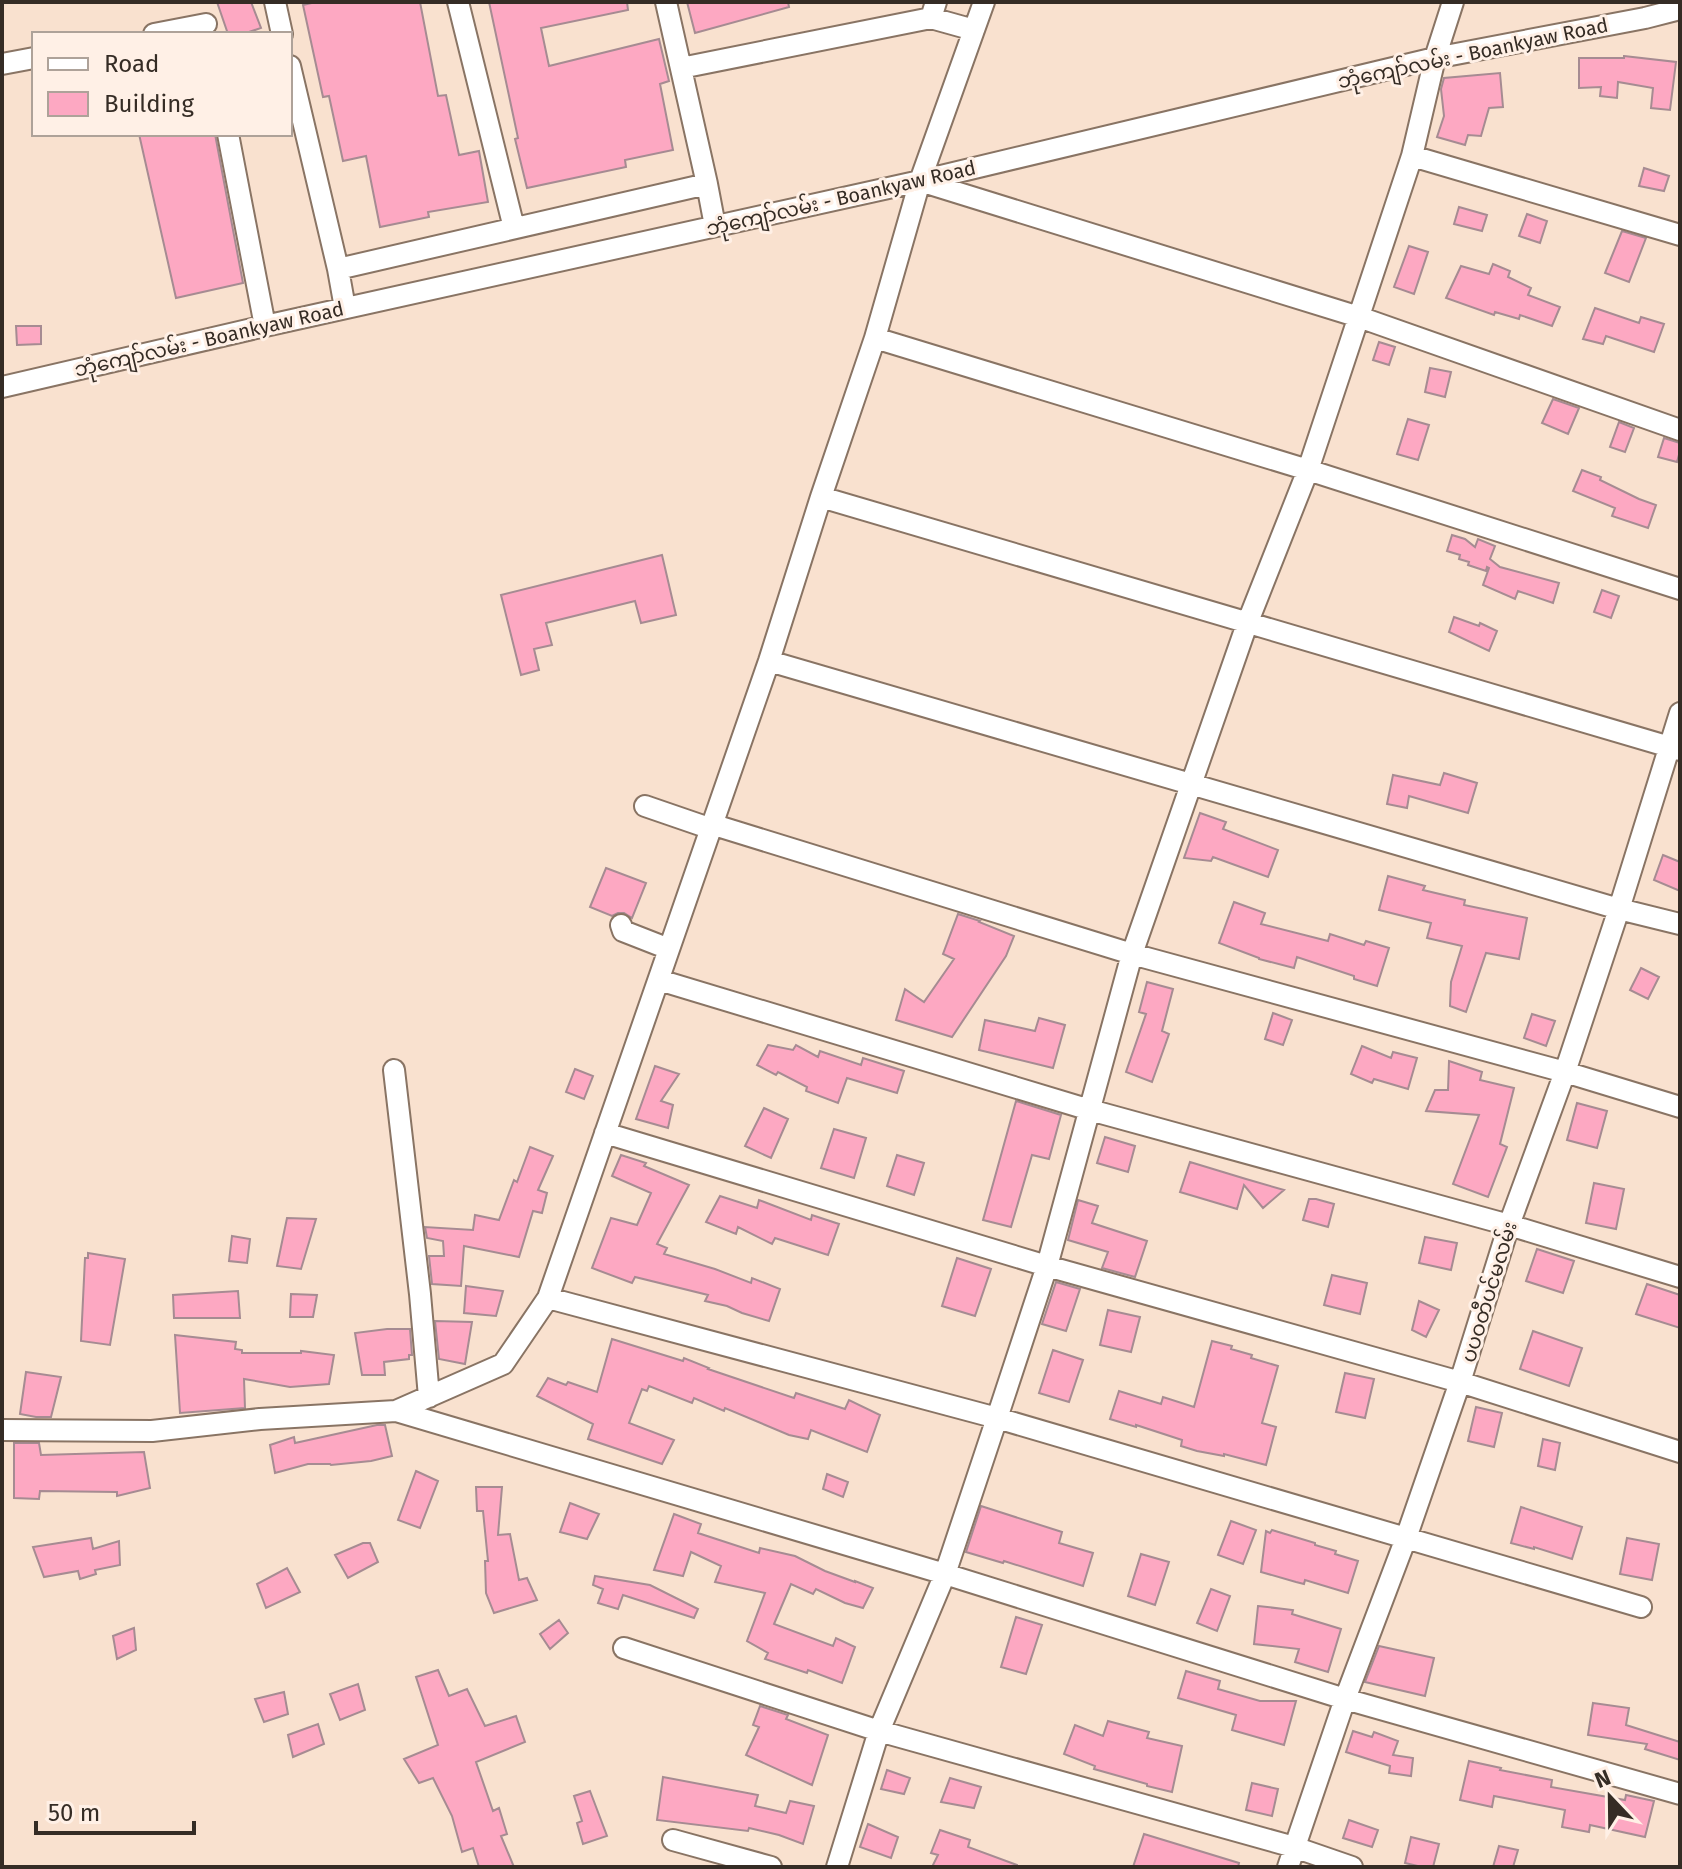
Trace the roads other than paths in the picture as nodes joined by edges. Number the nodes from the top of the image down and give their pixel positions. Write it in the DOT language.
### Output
graph roads {
  1 [pos="202,2"];
  2 [pos="275,2"];
  3 [pos="458,2"];
  4 [pos="666,2"];
  5 [pos="984,2"];
  6 [pos="1453,2"];
  7 [pos="1680,9"];
  8 [pos="934,10"];
  9 [pos="207,29"];
  10 [pos="974,30"];
  11 [pos="175,32"];
  12 [pos="282,32"];
  13 [pos="32,58"];
  14 [pos="1435,58"];
  15 [pos="2,64"];
  16 [pos="681,68"];
  17 [pos="292,74"];
  18 [pos="228,136"];
  19 [pos="1412,156"];
  20 [pos="920,181"];
  21 [pos="707,184"];
  22 [pos="715,226"];
  23 [pos="514,228"];
  24 [pos="1680,235"];
  25 [pos="338,269"];
  26 [pos="345,308"];
  27 [pos="1359,317"];
  28 [pos="265,326"];
  29 [pos="875,338"];
  30 [pos="2,387"];
  31 [pos="1680,430"];
  32 [pos="1308,470"];
  33 [pos="821,497"];
  34 [pos="1680,589"];
  35 [pos="1247,624"];
  36 [pos="769,661"];
  37 [pos="1680,713"];
  38 [pos="1675,749"];
  39 [pos="1192,783"];
  40 [pos="645,806"];
  41 [pos="710,826"];
  42 [pos="1619,909"];
  43 [pos="1680,924"];
  44 [pos="621,925"];
  45 [pos="669,949"];
  46 [pos="1132,954"];
  47 [pos="659,980"];
  48 [pos="394,1070"];
  49 [pos="1565,1072"];
  50 [pos="1680,1107"];
  51 [pos="1090,1110"];
  52 [pos="605,1133"];
  53 [pos="1509,1225"];
  54 [pos="1047,1266"];
  55 [pos="1680,1277"];
  56 [pos="548,1298"];
  57 [pos="1460,1382"];
  58 [pos="429,1397"];
  59 [pos="396,1411"];
  60 [pos="997,1418"];
  61 [pos="2,1430"];
  62 [pos="1680,1452"];
  63 [pos="1406,1538"];
  64 [pos="945,1574"];
  65 [pos="1641,1607"];
  66 [pos="624,1648"];
  67 [pos="1345,1699"];
  68 [pos="879,1731"];
  69 [pos="1680,1794"];
  70 [pos="673,1840"];
  71 [pos="1291,1857"];
  72 [pos="771,1867"];
  73 [pos="837,1867"];
  74 [pos="1352,1867"];
  1 -- 9 [label="street"];
  2 -- 12 [label="street"];
  3 -- 23 [label="street"];
  4 -- 16 [label="street"];
  5 -- 10 [label="street"];
  6 -- 14 [label="street"];
  7 -- 14 [label="street, ဘုံကျော်လမ်း - Boankyaw Road"];
  8 -- 10 [label="street"];
  8 -- 16 [label="street"];
  9 -- 11 [label="street"];
  10 -- 20 [label="street"];
  13 -- 15 [label="street"];
  14 -- 19 [label="street"];
  14 -- 20 [label="street, ဘုံကျော်လမ်း - Boankyaw Road"];
  16 -- 21 [label="street"];
  17 -- 25 [label="street"];
  18 -- 28 [label="street"];
  19 -- 24 [label="street"];
  19 -- 27 [label="street"];
  20 -- 22 [label="street, ဘုံကျော်လမ်း - Boankyaw Road"];
  20 -- 27 [label="street"];
  20 -- 29 [label="street"];
  21 -- 22 [label="street"];
  21 -- 23 [label="street"];
  22 -- 26 [label="street, ဘုံကျော်လမ်း - Boankyaw Road"];
  23 -- 25 [label="street"];
  25 -- 26 [label="street"];
  26 -- 28 [label="street, ဘုံကျော်လမ်း - Boankyaw Road"];
  27 -- 31 [label="street"];
  27 -- 32 [label="street"];
  28 -- 30 [label="street, ဘုံကျော်လမ်း - Boankyaw Road"];
  29 -- 32 [label="street"];
  29 -- 33 [label="street"];
  32 -- 34 [label="street"];
  32 -- 35 [label="street"];
  33 -- 35 [label="street"];
  33 -- 36 [label="street"];
  35 -- 38 [label="street"];
  35 -- 39 [label="street"];
  36 -- 39 [label="street"];
  36 -- 41 [label="street"];
  37 -- 38 [label="street, ပပဝတီပင်မလမ်း"];
  38 -- 42 [label="street, ပပဝတီပင်မလမ်း"];
  39 -- 42 [label="street"];
  39 -- 46 [label="street"];
  40 -- 41 [label="street"];
  41 -- 45 [label="street"];
  41 -- 46 [label="street"];
  42 -- 43 [label="street"];
  42 -- 49 [label="street, ပပဝတီပင်မလမ်း"];
  44 -- 45 [label="street"];
  45 -- 47 [label="street"];
  46 -- 49 [label="street"];
  46 -- 51 [label="street"];
  47 -- 51 [label="street"];
  47 -- 52 [label="street"];
  48 -- 58 [label="street"];
  49 -- 50 [label="street"];
  49 -- 53 [label="street, ပပဝတီပင်မလမ်း"];
  51 -- 53 [label="street"];
  51 -- 54 [label="street"];
  52 -- 54 [label="street"];
  52 -- 56 [label="street"];
  53 -- 55 [label="street"];
  53 -- 57 [label="street, ပပဝတီပင်မလမ်း"];
  54 -- 57 [label="street"];
  54 -- 60 [label="street"];
  56 -- 58 [label="street"];
  56 -- 60 [label="street"];
  57 -- 62 [label="street"];
  57 -- 63 [label="street, ပပဝတီပင်မလမ်း"];
  58 -- 59 [label="street"];
  59 -- 61 [label="street"];
  59 -- 64 [label="street"];
  60 -- 63 [label="street"];
  60 -- 64 [label="street"];
  63 -- 65 [label="street"];
  63 -- 67 [label="street, ပပဝတီပင်မလမ်း"];
  64 -- 67 [label="street"];
  64 -- 68 [label="street"];
  66 -- 68 [label="street"];
  67 -- 69 [label="street"];
  67 -- 71 [label="street, ပပဝတီပင်မလမ်း"];
  68 -- 71 [label="street"];
  68 -- 73 [label="street"];
  70 -- 72 [label="street"];
  71 -- 74 [label="street"];
}
